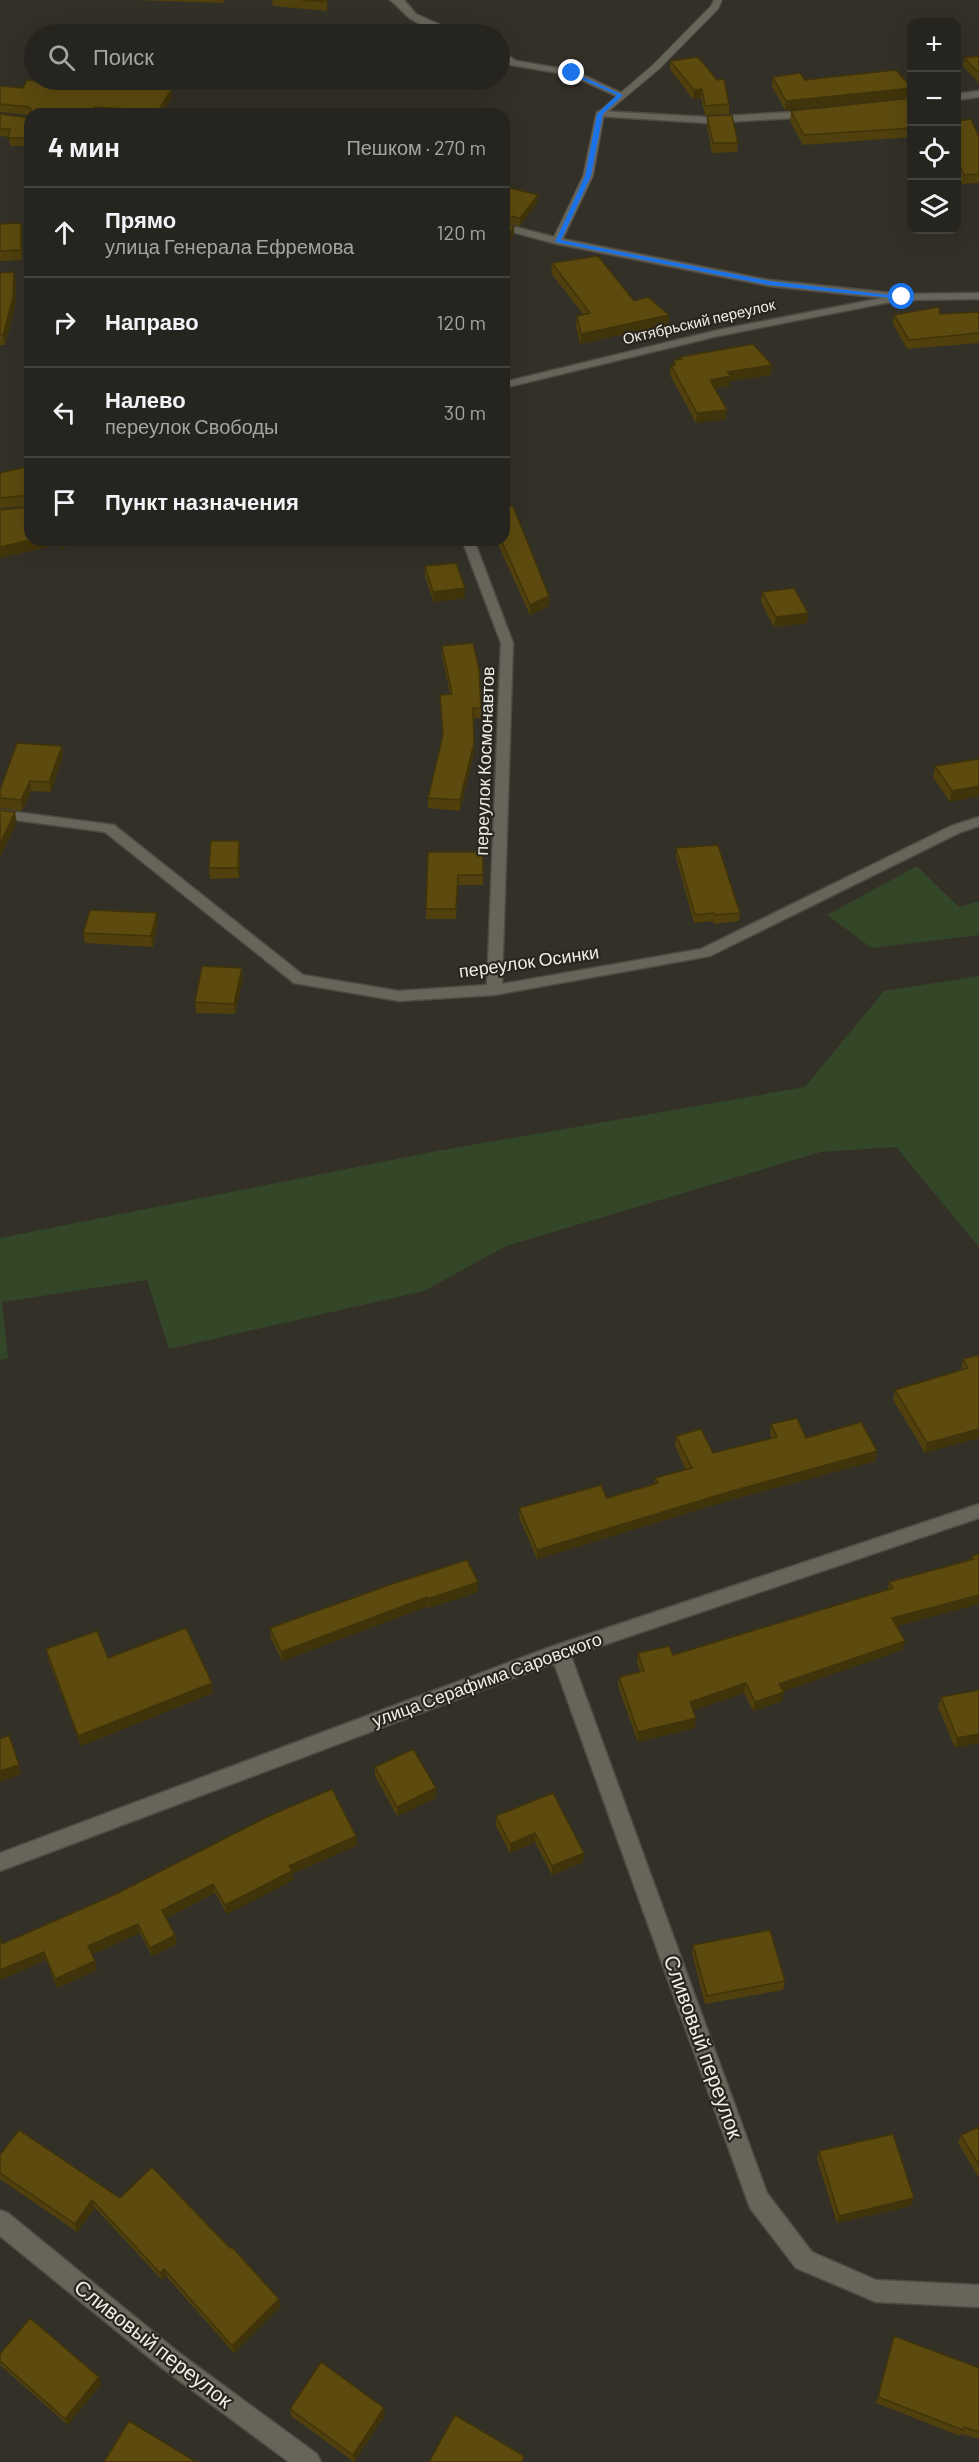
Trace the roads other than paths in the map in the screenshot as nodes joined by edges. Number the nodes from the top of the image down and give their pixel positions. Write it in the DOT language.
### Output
graph roads {
  1 [pos="395,0"];
  2 [pos="718,0"];
  3 [pos="432,24"];
  4 [pos="510,60"];
  5 [pos="979,94"];
  6 [pos="621,95"];
  7 [pos="961,96"];
  8 [pos="825,112"];
  9 [pos="600,114"];
  10 [pos="510,229"];
  11 [pos="557,241"];
  12 [pos="979,296"];
  13 [pos="902,297"];
  14 [pos="510,384"];
  15 [pos="470,546"];
  16 [pos="0,814"];
  17 [pos="979,821"];
  18 [pos="494,990"];
  19 [pos="979,1511"];
  20 [pos="560,1652"];
  21 [pos="0,1862"];
  22 [pos="0,2222"];
  23 [pos="979,2296"];
  24 [pos="309,2462"];
  1 -- 3 [label="street"];
  2 -- 6 [label="lane"];
  4 -- 6 [label="street"];
  5 -- 7 [label="street"];
  6 -- 9 [label="lane"];
  8 -- 9 [label="street"];
  9 -- 11 [label="lane"];
  10 -- 11 [label="street"];
  11 -- 13 [label="street"];
  12 -- 13 [label="street"];
  13 -- 14 [label="street, Октябрьский переулок"];
  15 -- 18 [label="street, переулок Космонавтов"];
  16 -- 18 [label="street, переулок Осинки"];
  17 -- 18 [label="street, переулок Осинки"];
  19 -- 20 [label="street, улица Серафима Саровского"];
  20 -- 21 [label="street, улица Серафима Саровского"];
  20 -- 23 [label="street, Сливовый переулок"];
  22 -- 24 [label="street, Сливовый переулок"];
}
